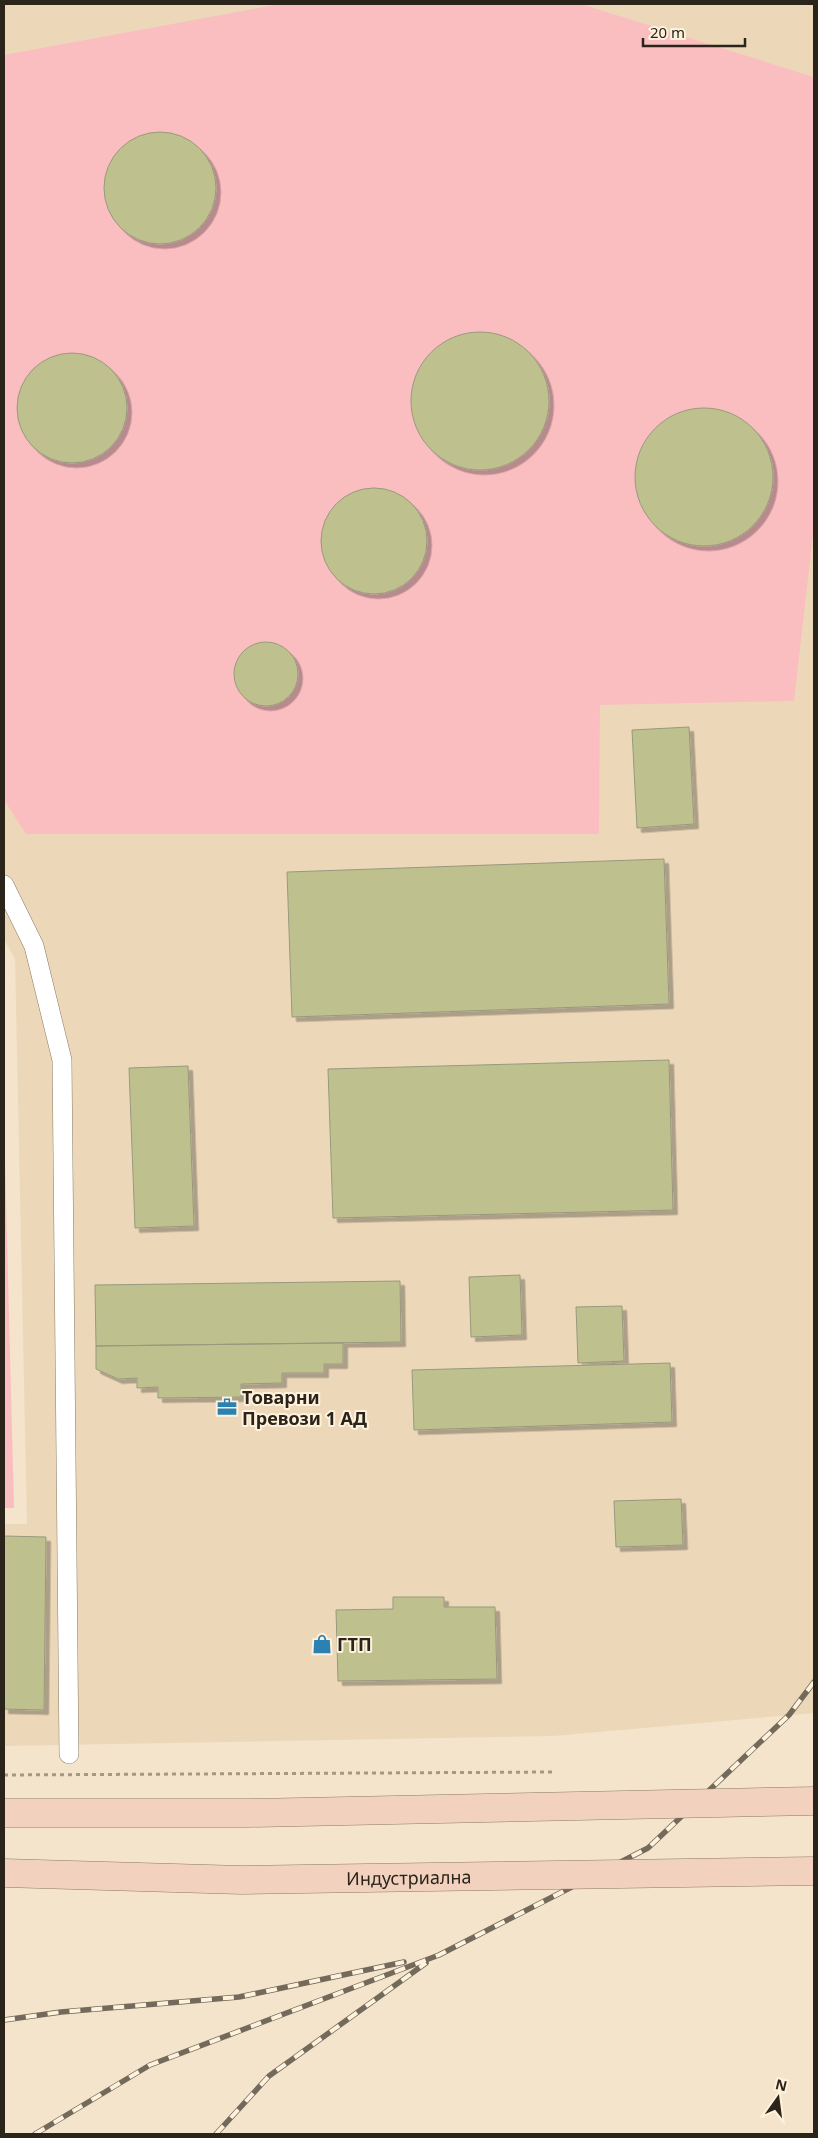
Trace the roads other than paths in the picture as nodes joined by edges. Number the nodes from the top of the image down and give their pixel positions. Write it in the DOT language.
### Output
graph roads {
  1 [pos="4,885"];
  2 [pos="69,1754"];
  3 [pos="814,1801"];
  4 [pos="4,1813"];
  5 [pos="814,1871"];
  6 [pos="4,1873"];
  1 -- 2 [label="lane"];
  3 -- 4 [label="main road, bridge"];
  5 -- 6 [label="main road, Индустриална, bridge"];
}
